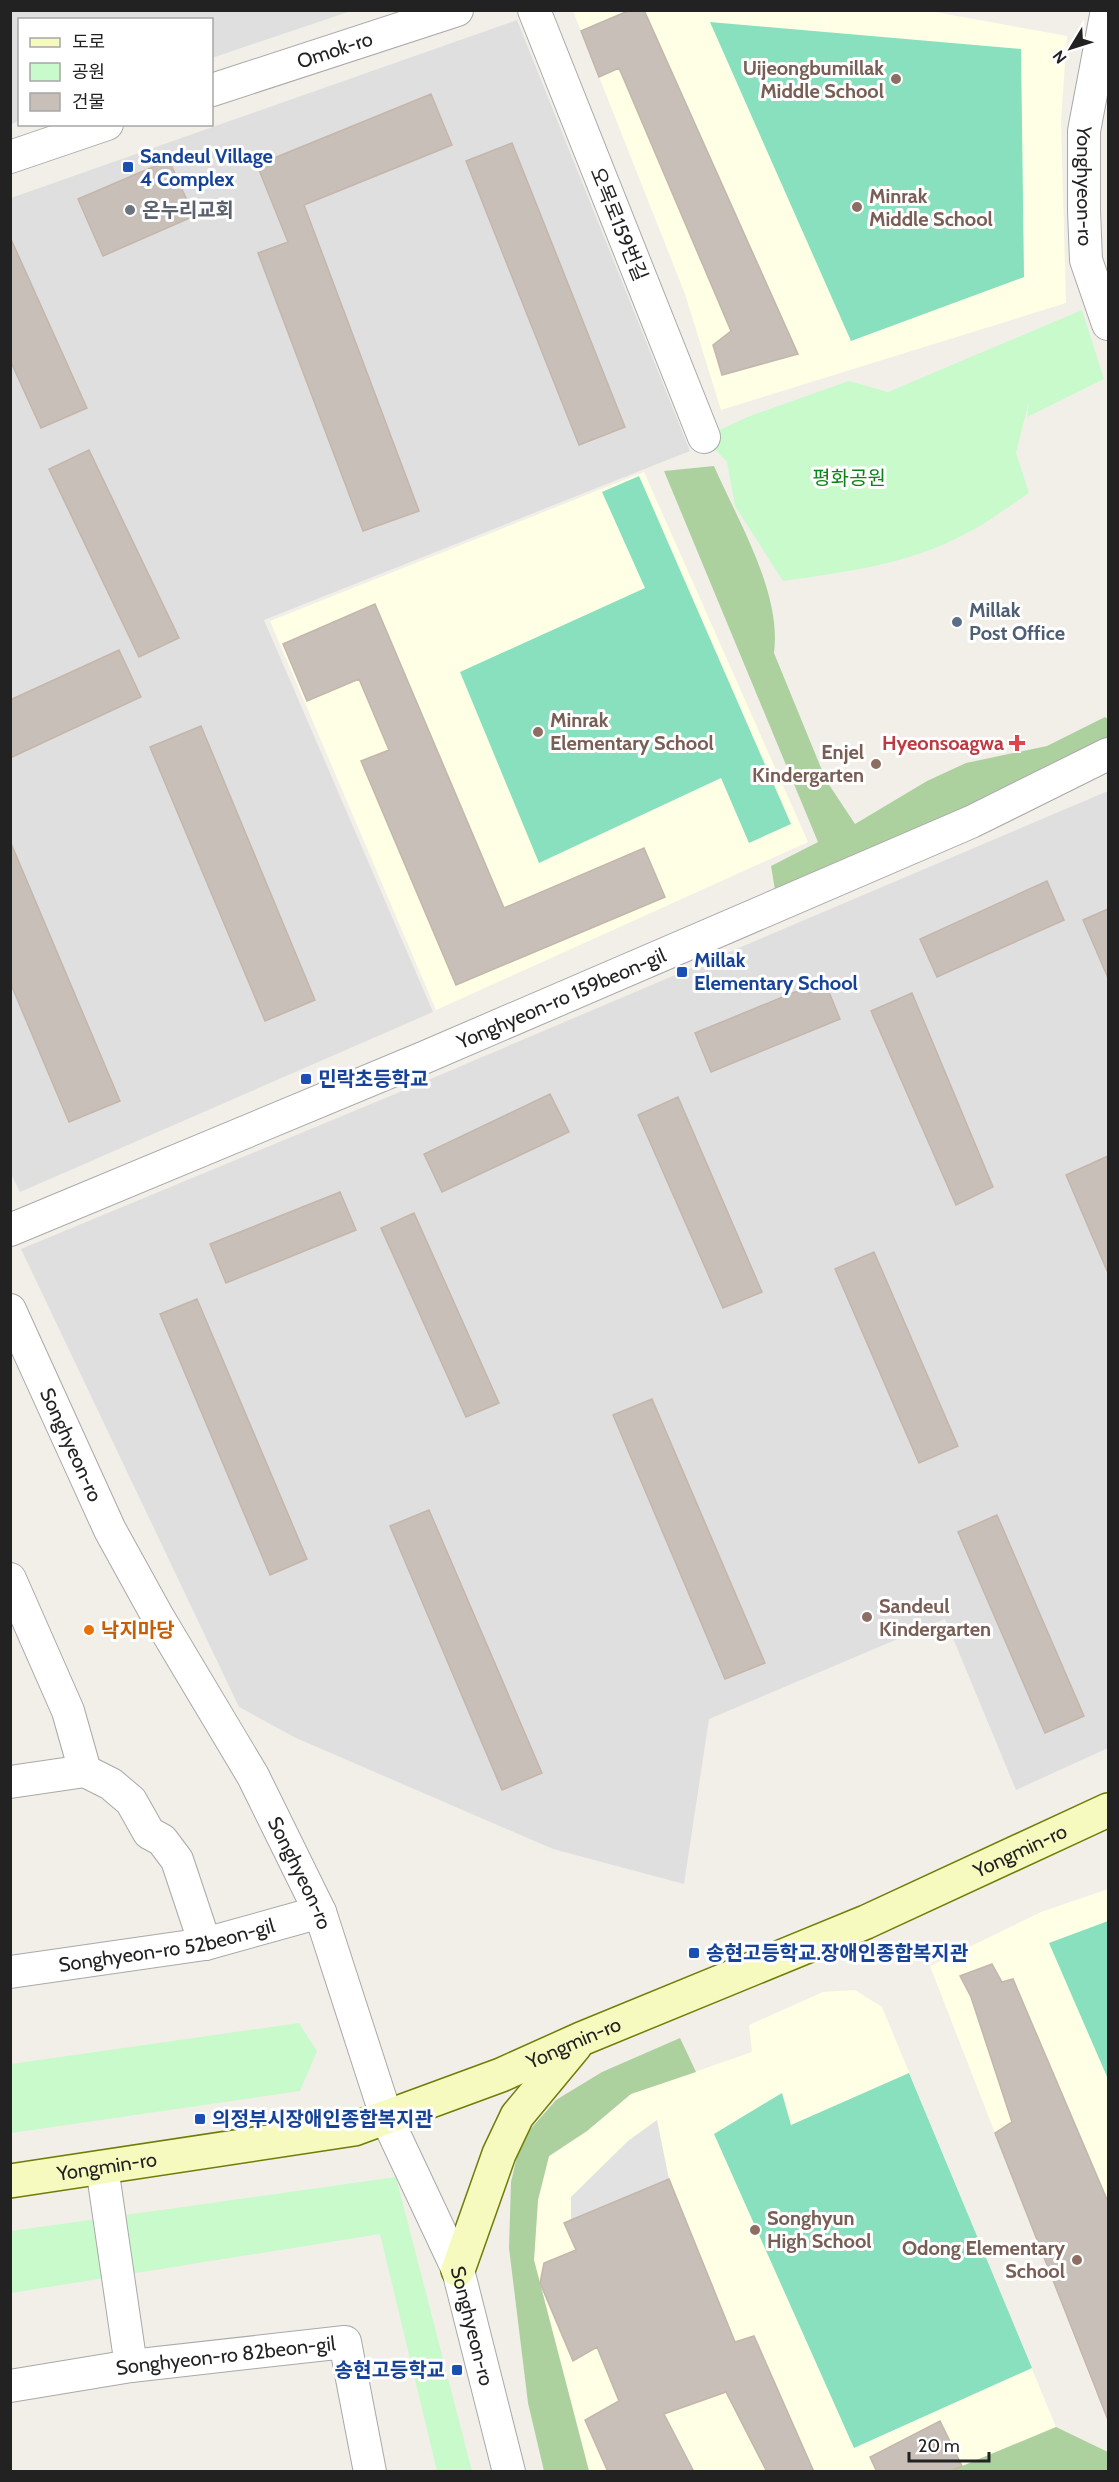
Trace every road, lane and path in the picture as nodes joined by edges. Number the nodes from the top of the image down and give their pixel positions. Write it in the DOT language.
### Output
graph roads {
  1 [pos="457,10"];
  2 [pos="534,10"];
  3 [pos="1107,10"];
  4 [pos="213,90"];
  5 [pos="101,126"];
  6 [pos="10,157"];
  7 [pos="1108,324"];
  8 [pos="704,437"];
  9 [pos="1108,754"];
  10 [pos="10,1230"];
  11 [pos="10,1310"];
  12 [pos="13,1596"];
  13 [pos="85,1771"];
  14 [pos="10,1782"];
  15 [pos="1108,1810"];
  16 [pos="320,1912"];
  17 [pos="205,1944"];
  18 [pos="10,1972"];
  19 [pos="581,2039"];
  20 [pos="387,2119"];
  21 [pos="102,2167"];
  22 [pos="10,2181"];
  23 [pos="458,2270"];
  24 [pos="130,2366"];
  25 [pos="10,2386"];
  26 [pos="370,2472"];
  27 [pos="509,2472"];
  1 -- 4 [label="street, Omok-ro"];
  2 -- 8 [label="street, 오목로159번길"];
  3 -- 7 [label="street, Yonghyeon-ro"];
  5 -- 6 [label="street"];
  9 -- 10 [label="street, Yonghyeon-ro 159beon-gil"];
  11 -- 16 [label="street, Songhyeon-ro"];
  12 -- 13 [label="street"];
  13 -- 14 [label="street"];
  13 -- 17 [label="street"];
  15 -- 19 [label="main road, Yongmin-ro"];
  16 -- 17 [label="street, Songhyeon-ro 52beon-gil"];
  16 -- 20 [label="street, Songhyeon-ro"];
  17 -- 18 [label="street, Songhyeon-ro 52beon-gil"];
  19 -- 20 [label="main road, Yongmin-ro"];
  19 -- 23 [label="main road"];
  20 -- 21 [label="main road, Yongmin-ro"];
  20 -- 23 [label="street, Songhyeon-ro"];
  21 -- 22 [label="main road, Yongmin-ro"];
  21 -- 24 [label="street"];
  23 -- 27 [label="street, Songhyeon-ro"];
  24 -- 25 [label="street, Songhyeon-ro 82beon-gil"];
  24 -- 26 [label="street, Songhyeon-ro 82beon-gil"];
}
